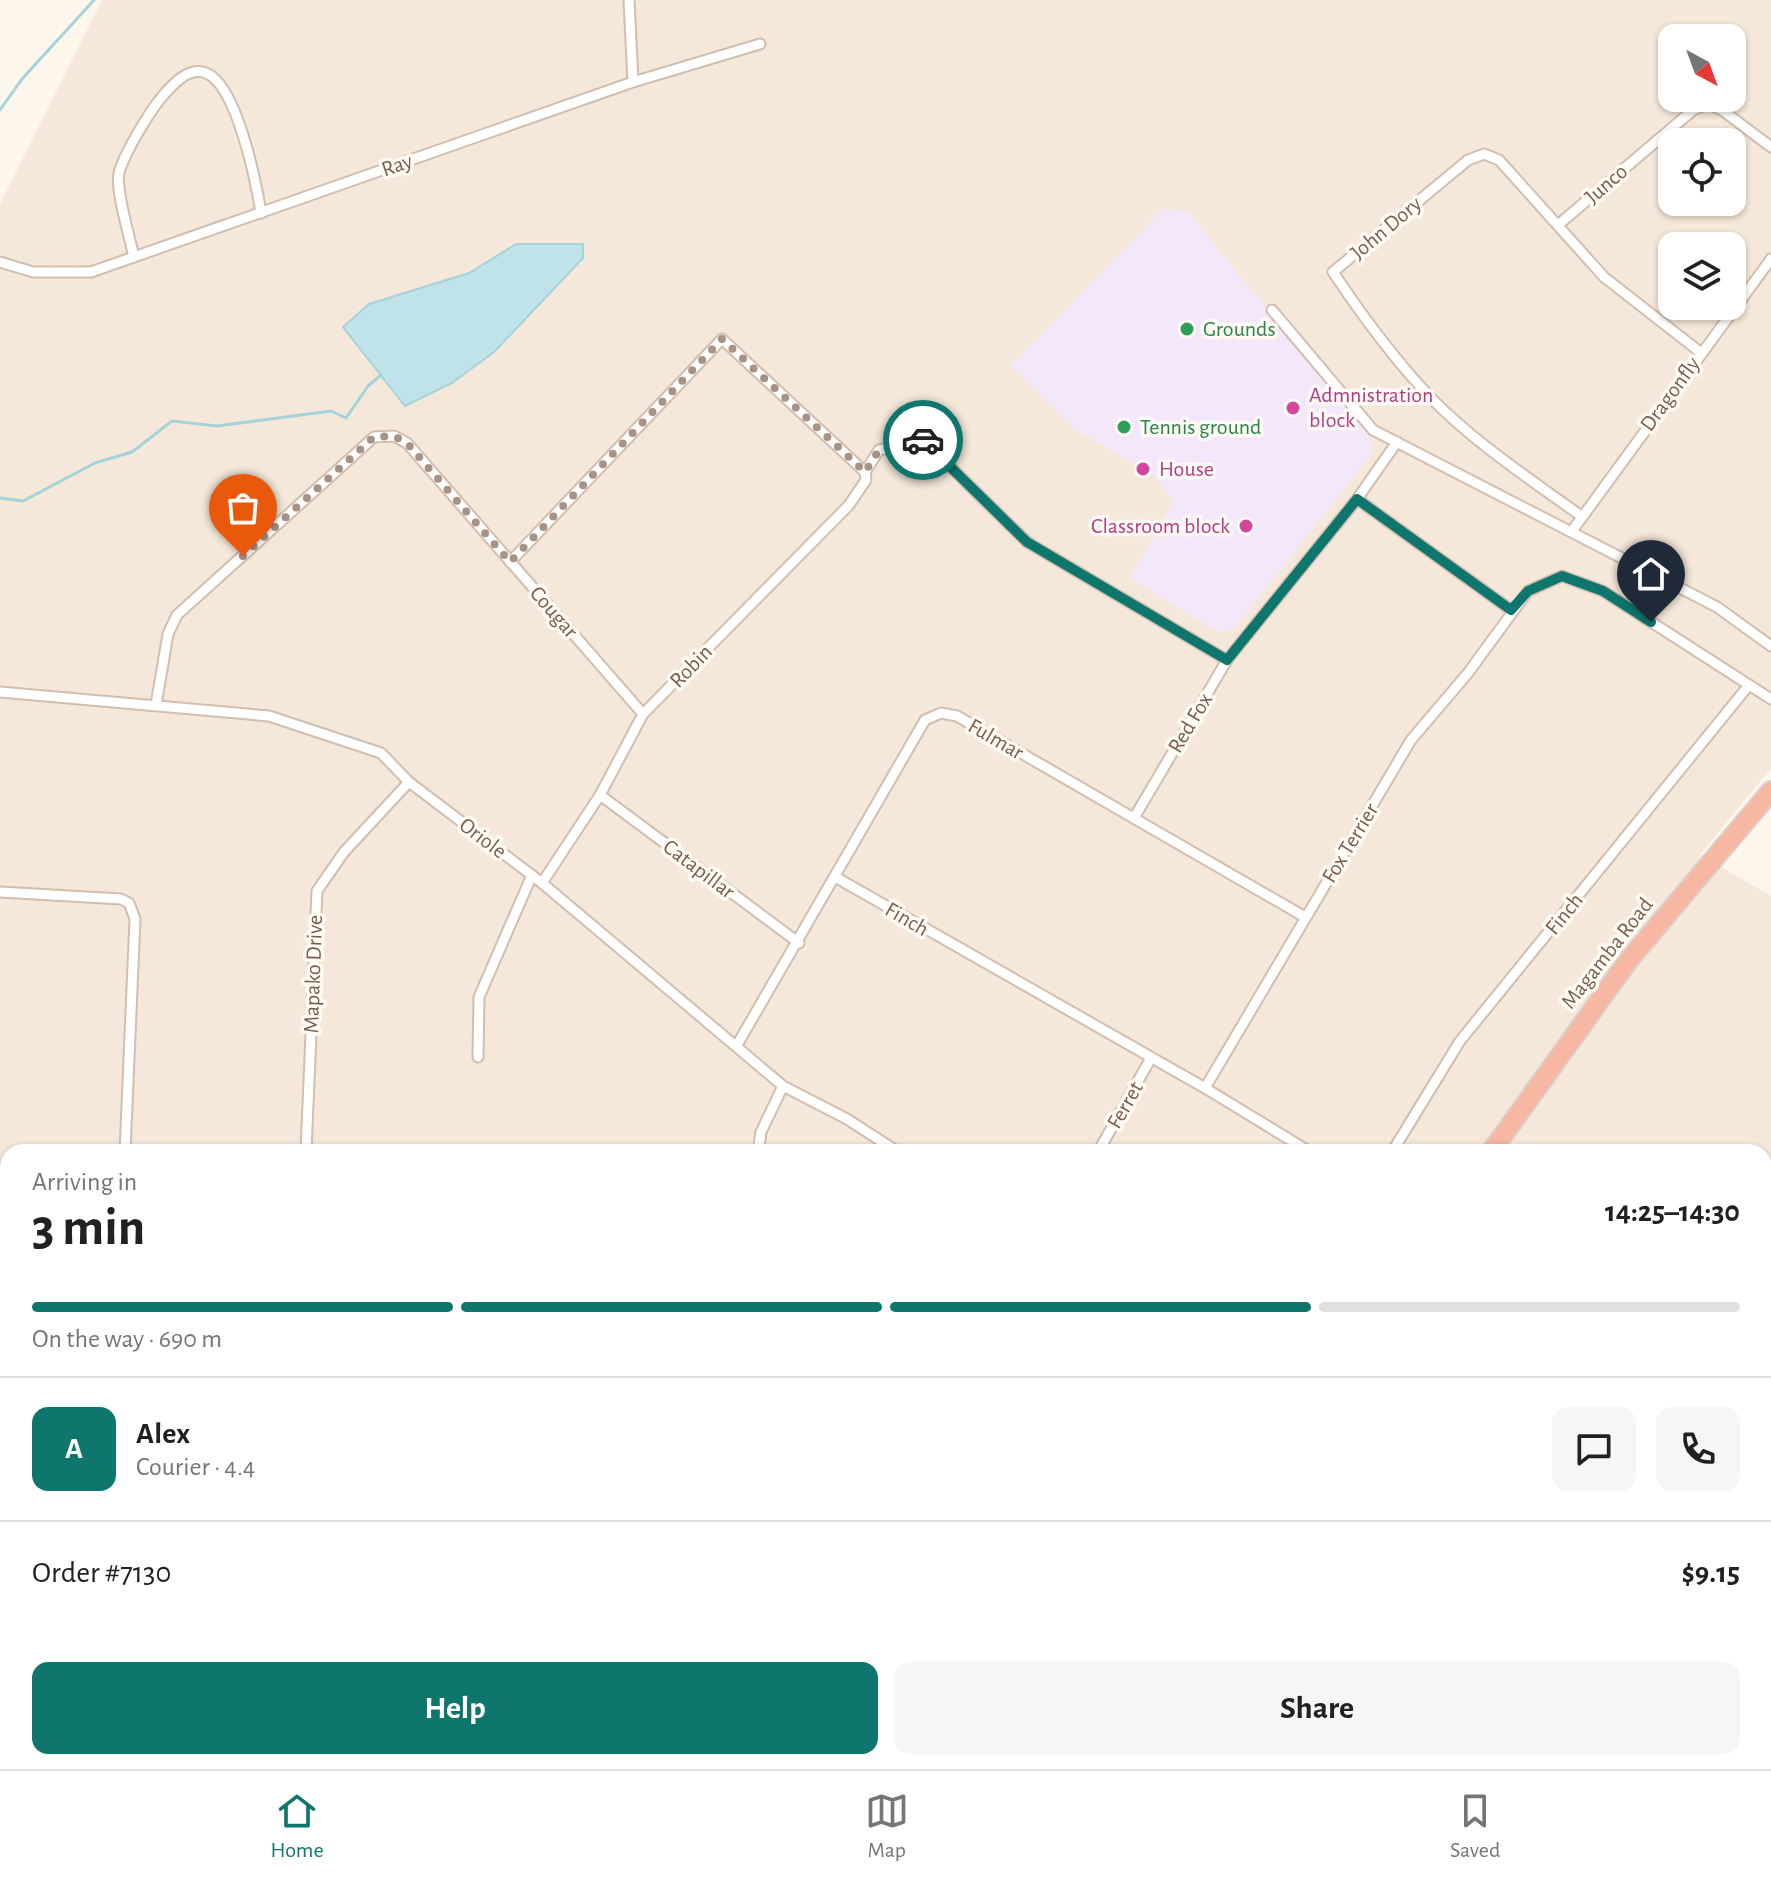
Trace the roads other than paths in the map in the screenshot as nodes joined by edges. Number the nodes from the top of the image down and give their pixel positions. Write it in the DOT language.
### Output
graph roads {
  1 [pos="629,0"];
  2 [pos="760,44"];
  3 [pos="633,82"];
  4 [pos="1771,147"];
  5 [pos="261,213"];
  6 [pos="1558,225"];
  7 [pos="134,257"];
  8 [pos="1771,259"];
  9 [pos="0,262"];
  10 [pos="1272,310"];
  11 [pos="1700,352"];
  12 [pos="1397,442"];
  13 [pos="865,472"];
  14 [pos="1357,499"];
  15 [pos="1581,516"];
  16 [pos="1572,531"];
  17 [pos="510,562"];
  18 [pos="1511,610"];
  19 [pos="1771,646"];
  20 [pos="1227,660"];
  21 [pos="1749,685"];
  22 [pos="0,692"];
  23 [pos="1771,699"];
  24 [pos="156,705"];
  25 [pos="643,714"];
  26 [pos="409,782"];
  27 [pos="1771,791"];
  28 [pos="600,795"];
  29 [pos="1134,818"];
  30 [pos="532,875"];
  31 [pos="837,878"];
  32 [pos="542,883"];
  33 [pos="0,892"];
  34 [pos="1305,917"];
  35 [pos="799,943"];
  36 [pos="737,1045"];
  37 [pos="478,1057"];
  38 [pos="1151,1058"];
  39 [pos="783,1086"];
  40 [pos="1205,1088"];
  41 [pos="125,1144"];
  42 [pos="306,1144"];
  43 [pos="759,1144"];
  44 [pos="886,1144"];
  45 [pos="1103,1144"];
  46 [pos="1297,1144"];
  47 [pos="1397,1144"];
  48 [pos="1497,1144"];
  1 -- 3 [label="street"];
  2 -- 3 [label="street, Ray"];
  3 -- 5 [label="street, Ray"];
  4 -- 6 [label="street, Junco"];
  5 -- 7 [label="street, Ray"];
  5 -- 7 [label="street"];
  6 -- 11 [label="street, John Dory"];
  6 -- 15 [label="street, John Dory"];
  7 -- 9 [label="street, Ray"];
  8 -- 11 [label="street, Dragonfly"];
  10 -- 12 [label="street"];
  11 -- 15 [label="street, Dragonfly"];
  12 -- 14 [label="street, Red Fox"];
  12 -- 16 [label="street"];
  13 -- 17 [label="street"];
  13 -- 20 [label="street"];
  13 -- 25 [label="street, Robin"];
  14 -- 18 [label="street"];
  14 -- 20 [label="street, Red Fox"];
  15 -- 16 [label="street, Dragonfly"];
  16 -- 19 [label="street"];
  17 -- 24 [label="street, Cougar"];
  17 -- 25 [label="street, Cougar"];
  18 -- 21 [label="street, Fox Terrier"];
  18 -- 34 [label="street, Fox Terrier"];
  20 -- 29 [label="street, Red Fox"];
  21 -- 23 [label="street, Fox Terrier"];
  21 -- 47 [label="street, Finch"];
  22 -- 24 [label="street, Oriole"];
  24 -- 26 [label="street, Oriole"];
  25 -- 28 [label="street, Robin"];
  26 -- 30 [label="street, Oriole"];
  26 -- 42 [label="street, Mapako Drive"];
  27 -- 48 [label="highway, Magamba Road"];
  28 -- 32 [label="street, Robin"];
  28 -- 35 [label="street, Catapillar"];
  29 -- 31 [label="street, Fulmar"];
  29 -- 34 [label="street, Fulmar"];
  30 -- 32 [label="street, Oriole"];
  30 -- 37 [label="street"];
  31 -- 35 [label="street, Fulmar"];
  31 -- 38 [label="street, Finch"];
  32 -- 36 [label="street, Oriole"];
  33 -- 41 [label="street"];
  34 -- 40 [label="street, Fox Terrier"];
  35 -- 36 [label="street, Fulmar"];
  36 -- 39 [label="street, Oriole"];
  38 -- 40 [label="street, Finch"];
  38 -- 45 [label="street, Ferret"];
  39 -- 43 [label="street"];
  39 -- 44 [label="street, Oriole"];
  40 -- 46 [label="street, Finch"];
}
